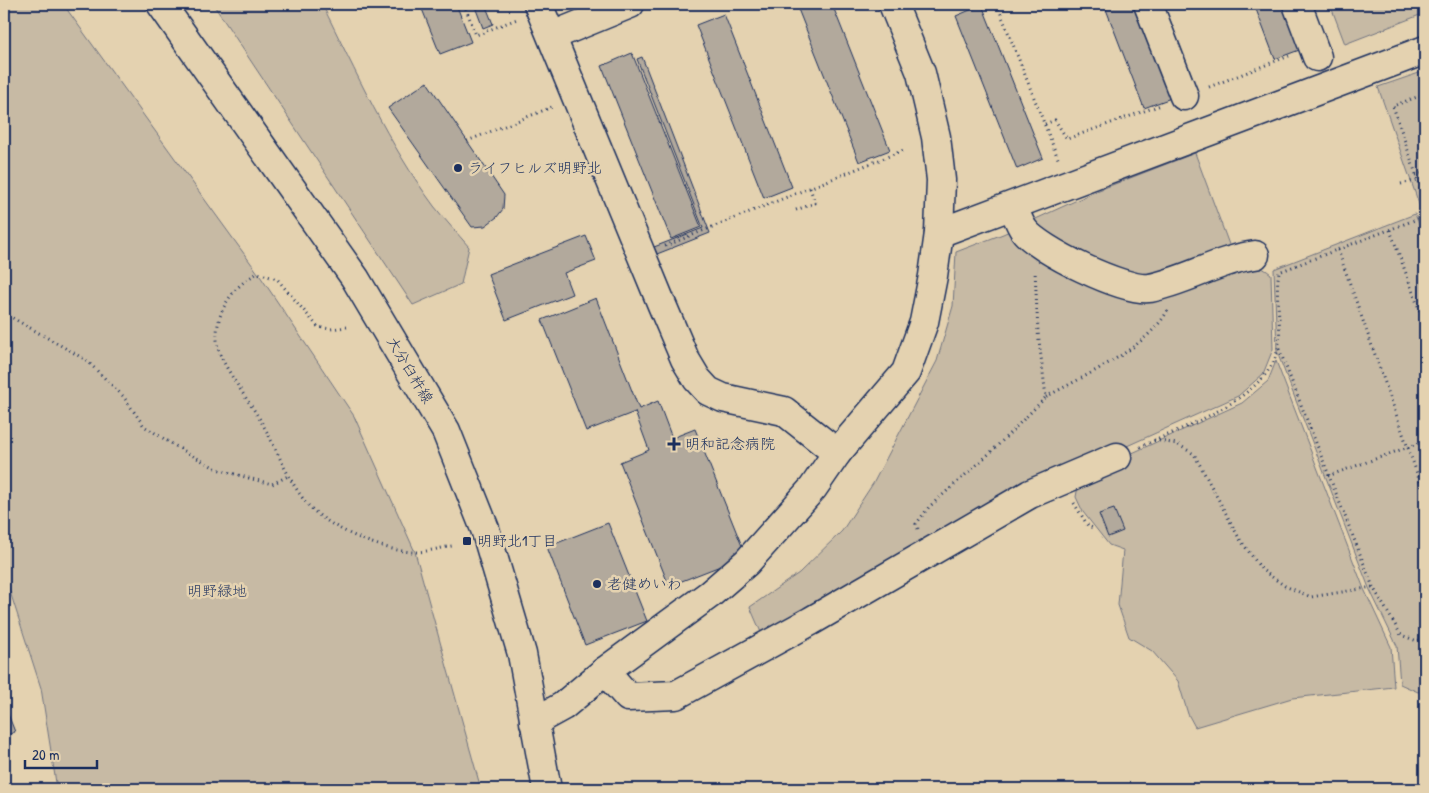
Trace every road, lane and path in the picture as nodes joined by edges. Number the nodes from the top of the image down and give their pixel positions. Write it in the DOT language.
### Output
graph roads {
  1 [pos="160,4"];
  2 [pos="464,4"];
  3 [pos="630,4"];
  4 [pos="893,4"];
  5 [pos="997,4"];
  6 [pos="1148,4"];
  7 [pos="1297,4"];
  8 [pos="528,11"];
  9 [pos="552,36"];
  10 [pos="1425,50"];
  11 [pos="1317,57"];
  12 [pos="1425,94"];
  13 [pos="1184,96"];
  14 [pos="576,99"];
  15 [pos="1045,124"];
  16 [pos="1067,139"];
  17 [pos="467,141"];
  18 [pos="904,150"];
  19 [pos="1425,173"];
  20 [pos="1416,175"];
  21 [pos="1418,180"];
  22 [pos="1068,184"];
  23 [pos="1401,184"];
  24 [pos="1425,185"];
  25 [pos="1420,186"];
  26 [pos="810,188"];
  27 [pos="1425,202"];
  28 [pos="1013,206"];
  29 [pos="796,210"];
  30 [pos="1425,216"];
  31 [pos="1390,230"];
  32 [pos="939,233"];
  33 [pos="1037,241"];
  34 [pos="1338,250"];
  35 [pos="1255,255"];
  36 [pos="641,256"];
  37 [pos="1184,278"];
  38 [pos="4,313"];
  39 [pos="1425,325"];
  40 [pos="347,327"];
  41 [pos="1279,348"];
  42 [pos="1046,397"];
  43 [pos="1154,440"];
  44 [pos="1425,441"];
  45 [pos="1408,448"];
  46 [pos="837,453"];
  47 [pos="1117,457"];
  48 [pos="288,476"];
  49 [pos="1328,476"];
  50 [pos="1425,496"];
  51 [pos="452,546"];
  52 [pos="924,556"];
  53 [pos="1373,587"];
  54 [pos="1425,638"];
  55 [pos="605,671"];
  56 [pos="534,722"];
  57 [pos="547,789"];
  1 -- 56 [label="street, 大分臼杵線"];
  2 -- 8 [label="path"];
  3 -- 9 [label="street"];
  4 -- 32 [label="street"];
  5 -- 15 [label="path"];
  6 -- 13 [label="street"];
  7 -- 11 [label="street"];
  8 -- 9 [label="street"];
  9 -- 14 [label="street"];
  10 -- 22 [label="street"];
  12 -- 20 [label="path"];
  14 -- 17 [label="path"];
  14 -- 36 [label="street"];
  15 -- 16 [label="path"];
  15 -- 22 [label="path"];
  18 -- 26 [label="path"];
  19 -- 20 [label="path"];
  20 -- 21 [label="path"];
  21 -- 23 [label="path"];
  21 -- 25 [label="path"];
  22 -- 28 [label="street"];
  24 -- 25 [label="path"];
  25 -- 27 [label="path"];
  26 -- 29 [label="path"];
  26 -- 36 [label="path"];
  28 -- 32 [label="street"];
  28 -- 33 [label="street"];
  30 -- 31 [label="path"];
  31 -- 34 [label="path"];
  31 -- 39 [label="path"];
  32 -- 46 [label="street"];
  33 -- 37 [label="street"];
  33 -- 42 [label="path"];
  34 -- 41 [label="path"];
  34 -- 45 [label="path"];
  35 -- 37 [label="street"];
  36 -- 46 [label="street"];
  37 -- 42 [label="path"];
  38 -- 48 [label="path"];
  40 -- 48 [label="path"];
  41 -- 43 [label="path"];
  41 -- 49 [label="path"];
  42 -- 52 [label="path"];
  43 -- 47 [label="path"];
  43 -- 53 [label="path"];
  44 -- 45 [label="path"];
  45 -- 49 [label="path"];
  45 -- 50 [label="path"];
  46 -- 55 [label="street"];
  47 -- 52 [label="street"];
  48 -- 51 [label="path"];
  49 -- 53 [label="path"];
  52 -- 55 [label="street"];
  53 -- 54 [label="path"];
  55 -- 56 [label="street"];
  56 -- 57 [label="street, 大分臼杵線"];
}
